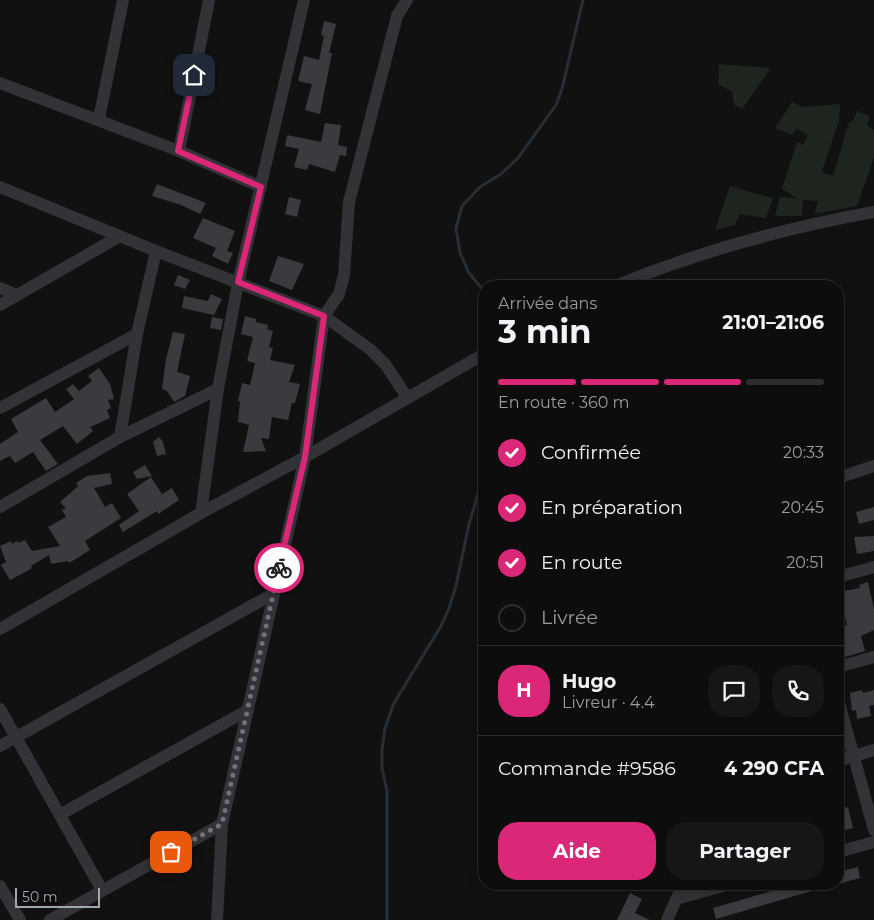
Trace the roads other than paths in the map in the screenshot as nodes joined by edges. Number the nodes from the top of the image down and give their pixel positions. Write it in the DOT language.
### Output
graph roads {
  1 [pos="123,0"];
  2 [pos="209,0"];
  3 [pos="304,0"];
  4 [pos="392,0"];
  5 [pos="407,0"];
  6 [pos="397,16"];
  7 [pos="0,83"];
  8 [pos="99,119"];
  9 [pos="178,151"];
  10 [pos="0,187"];
  11 [pos="261,187"];
  12 [pos="874,212"];
  13 [pos="120,236"];
  14 [pos="156,251"];
  15 [pos="630,280"];
  16 [pos="238,282"];
  17 [pos="0,288"];
  18 [pos="17,295"];
  19 [pos="0,305"];
  20 [pos="324,316"];
  21 [pos="137,334"];
  22 [pos="478,357"];
  23 [pos="218,389"];
  24 [pos="407,397"];
  25 [pos="0,408"];
  26 [pos="120,437"];
  27 [pos="305,457"];
  28 [pos="874,466"];
  29 [pos="844,476"];
  30 [pos="0,508"];
  31 [pos="202,513"];
  32 [pos="874,567"];
  33 [pos="844,575"];
  34 [pos="273,594"];
  35 [pos="0,629"];
  36 [pos="874,657"];
  37 [pos="844,665"];
  38 [pos="0,709"];
  39 [pos="248,710"];
  40 [pos="844,722"];
  41 [pos="16,737"];
  42 [pos="0,746"];
  43 [pos="874,750"];
  44 [pos="853,756"];
  45 [pos="844,759"];
  46 [pos="61,814"];
  47 [pos="222,824"];
  48 [pos="874,830"];
  49 [pos="874,842"];
  50 [pos="844,850"];
  51 [pos="0,886"];
  52 [pos="102,890"];
  53 [pos="680,890"];
  54 [pos="708,890"];
  55 [pos="676,899"];
  56 [pos="20,920"];
  57 [pos="50,920"];
  58 [pos="217,920"];
  59 [pos="667,920"];
  1 -- 8 [label="street"];
  2 -- 9 [label="street"];
  3 -- 11 [label="street"];
  4 -- 6 [label="street"];
  5 -- 6 [label="street"];
  6 -- 20 [label="street"];
  7 -- 8 [label="street"];
  8 -- 9 [label="street"];
  9 -- 11 [label="street"];
  10 -- 13 [label="street"];
  11 -- 16 [label="street"];
  12 -- 15 [label="street"];
  13 -- 14 [label="street"];
  13 -- 18 [label="street"];
  14 -- 16 [label="street"];
  14 -- 21 [label="street"];
  16 -- 20 [label="street"];
  16 -- 23 [label="street"];
  17 -- 18 [label="street"];
  18 -- 19 [label="street"];
  20 -- 24 [label="street"];
  20 -- 27 [label="street"];
  21 -- 25 [label="street"];
  21 -- 26 [label="street"];
  22 -- 24 [label="street"];
  23 -- 26 [label="street"];
  23 -- 31 [label="street"];
  24 -- 27 [label="street"];
  26 -- 30 [label="street"];
  27 -- 31 [label="street"];
  27 -- 34 [label="street"];
  28 -- 29 [label="street"];
  31 -- 35 [label="street"];
  32 -- 33 [label="street"];
  34 -- 39 [label="street"];
  34 -- 41 [label="street"];
  36 -- 37 [label="street"];
  38 -- 41 [label="street"];
  39 -- 46 [label="street"];
  39 -- 47 [label="street"];
  40 -- 44 [label="street"];
  41 -- 42 [label="street"];
  41 -- 46 [label="street"];
  43 -- 44 [label="street"];
  44 -- 45 [label="street"];
  44 -- 48 [label="street"];
  46 -- 52 [label="street"];
  47 -- 52 [label="street"];
  47 -- 58 [label="street"];
  49 -- 50 [label="street"];
  51 -- 56 [label="street"];
  52 -- 57 [label="street"];
  53 -- 55 [label="street"];
  54 -- 55 [label="street"];
  55 -- 59 [label="street"];
}
